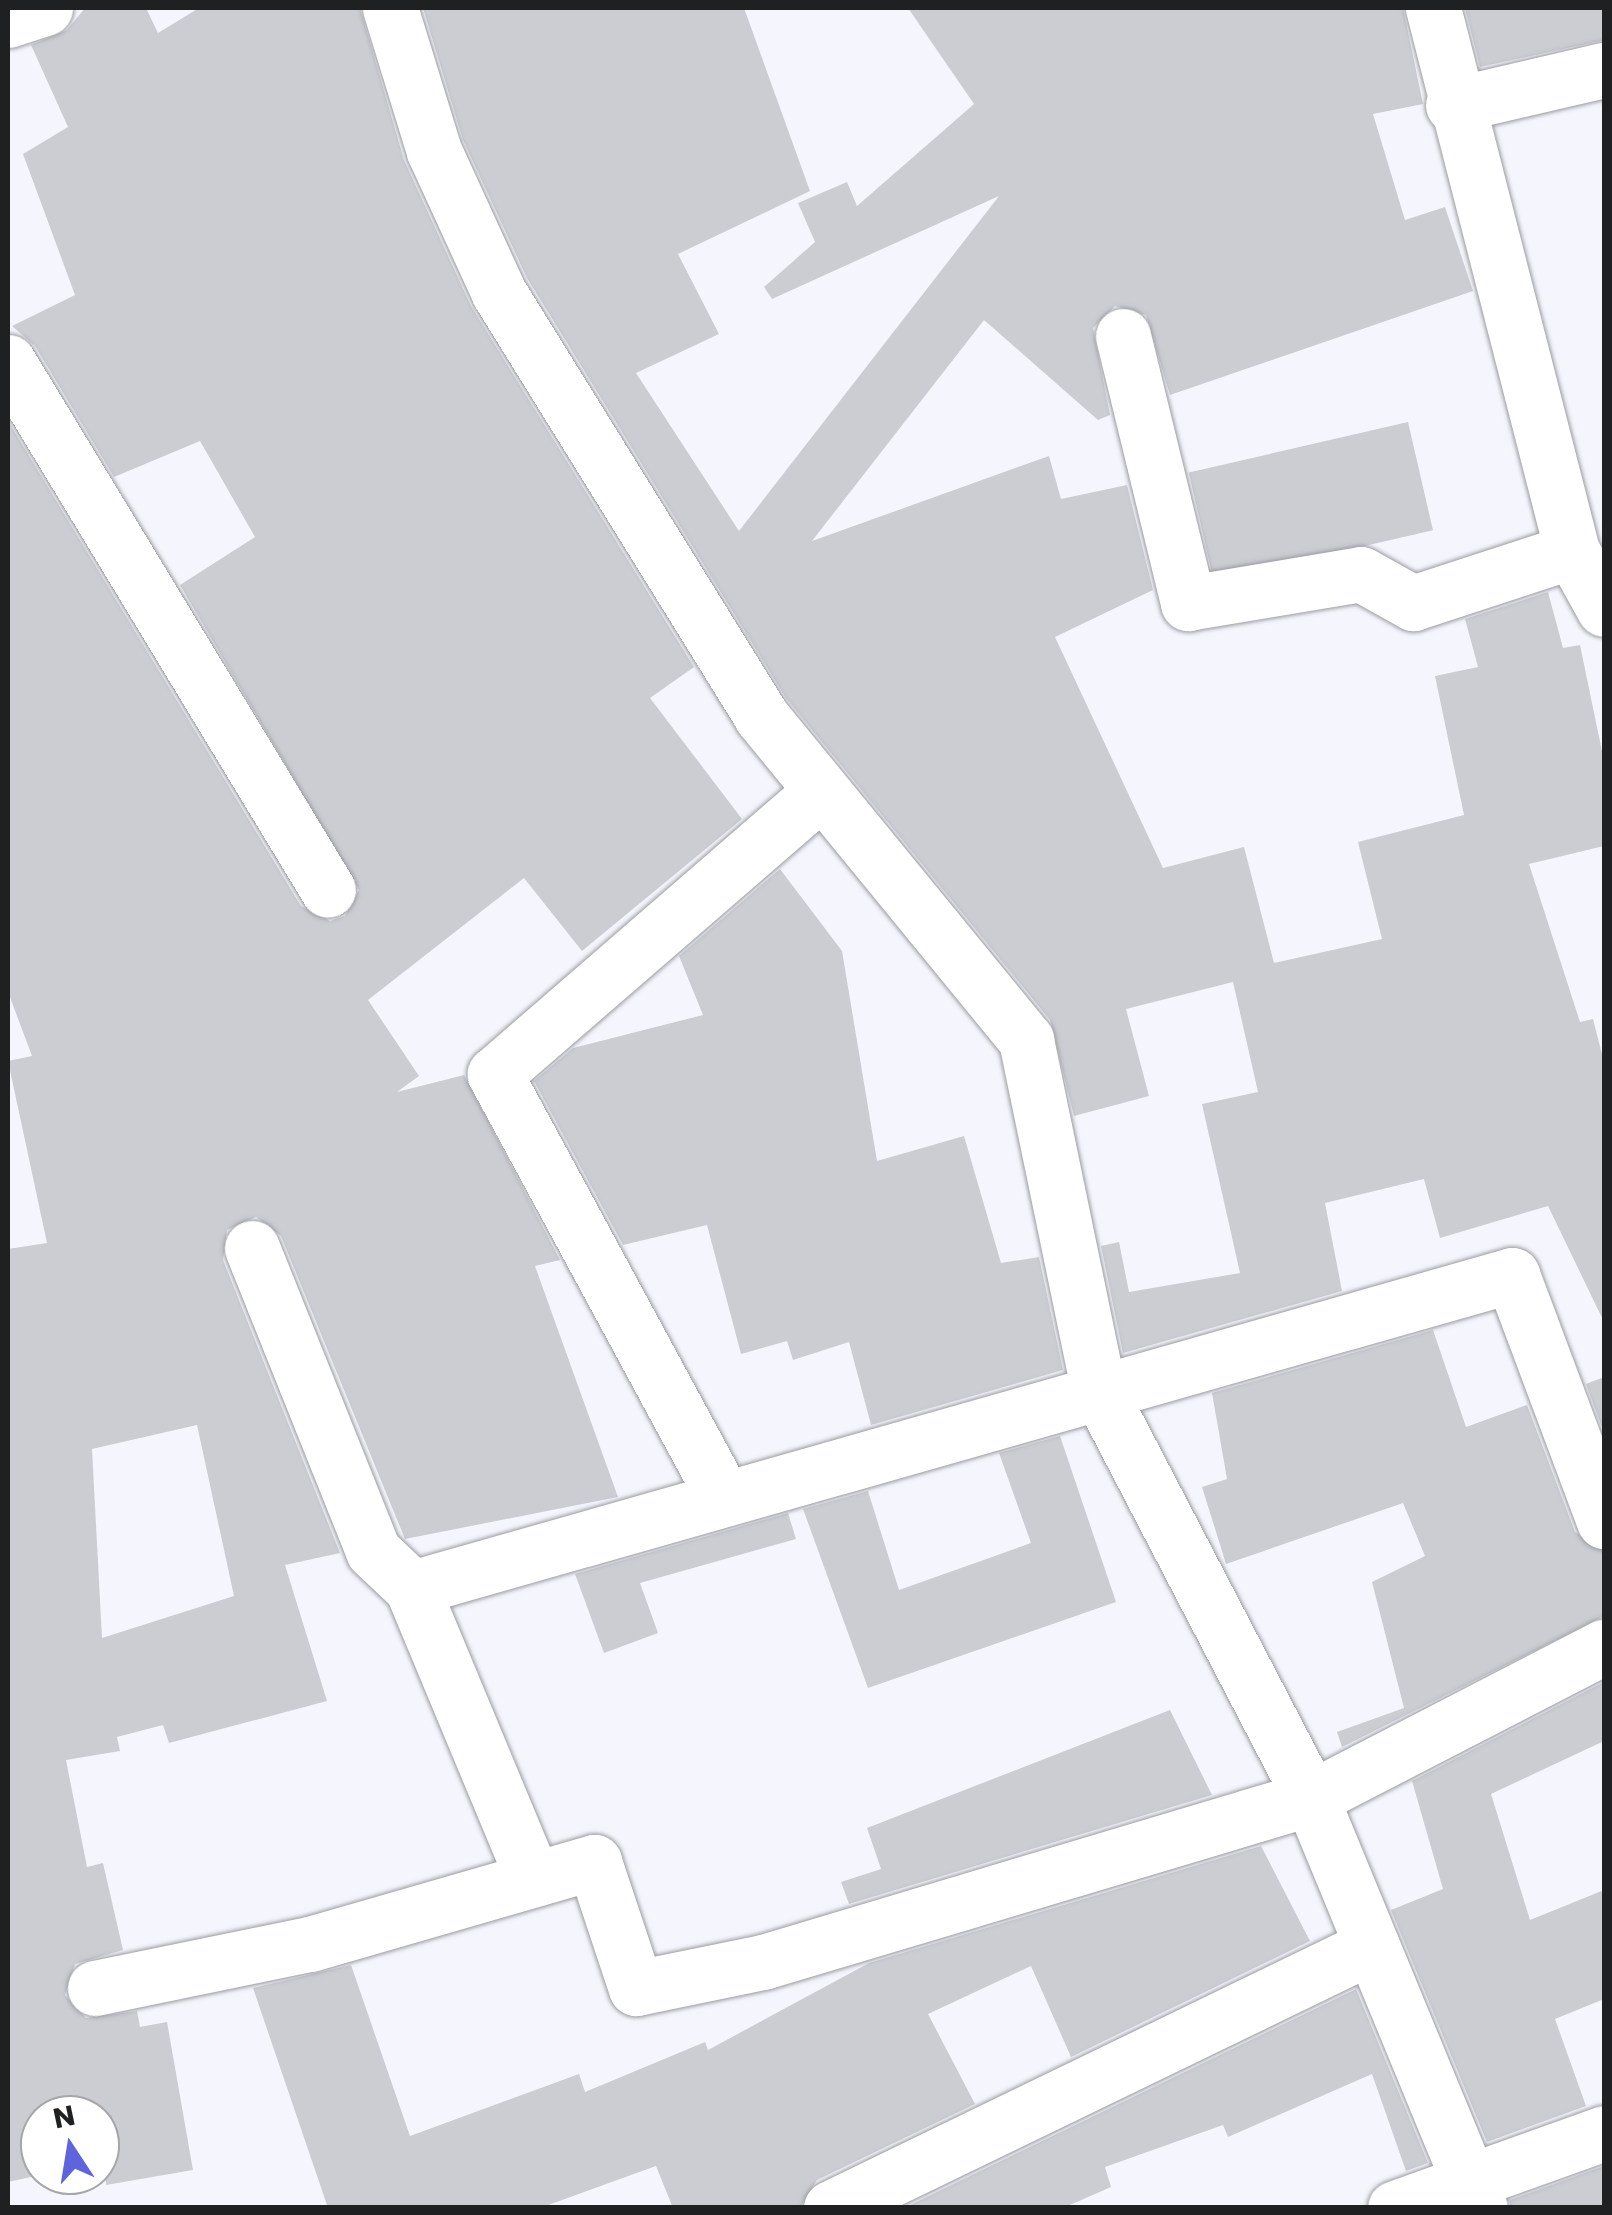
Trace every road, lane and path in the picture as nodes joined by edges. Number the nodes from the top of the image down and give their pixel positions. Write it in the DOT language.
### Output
graph roads {
  1 [pos="45,8"];
  2 [pos="390,8"];
  3 [pos="1432,8"];
  4 [pos="8,20"];
  5 [pos="1604,70"];
  6 [pos="1454,106"];
  7 [pos="1122,336"];
  8 [pos="8,362"];
  9 [pos="1572,550"];
  10 [pos="1604,609"];
  11 [pos="822,791"];
  12 [pos="328,890"];
  13 [pos="252,1248"];
  14 [pos="1099,1390"];
  15 [pos="724,1498"];
  16 [pos="1604,1521"];
  17 [pos="412,1588"];
  18 [pos="1604,1647"];
  19 [pos="1311,1798"];
  20 [pos="533,1880"];
  21 [pos="1372,1946"];
  22 [pos="96,1988"];
  23 [pos="1604,2134"];
  24 [pos="1472,2197"];
  25 [pos="831,2208"];
  26 [pos="1395,2208"];
  1 -- 4 [label="street"];
  2 -- 11 [label="street"];
  3 -- 6 [label="street"];
  5 -- 6 [label="street"];
  6 -- 9 [label="street"];
  7 -- 9 [label="street"];
  8 -- 12 [label="street"];
  9 -- 10 [label="street"];
  11 -- 14 [label="street"];
  11 -- 15 [label="street"];
  13 -- 17 [label="street"];
  14 -- 15 [label="street"];
  14 -- 16 [label="street"];
  14 -- 19 [label="street"];
  15 -- 17 [label="street"];
  17 -- 20 [label="street"];
  18 -- 19 [label="street"];
  19 -- 20 [label="street"];
  19 -- 21 [label="street"];
  20 -- 22 [label="street"];
  21 -- 24 [label="street"];
  21 -- 25 [label="street"];
  23 -- 24 [label="street"];
  24 -- 26 [label="street"];
}
